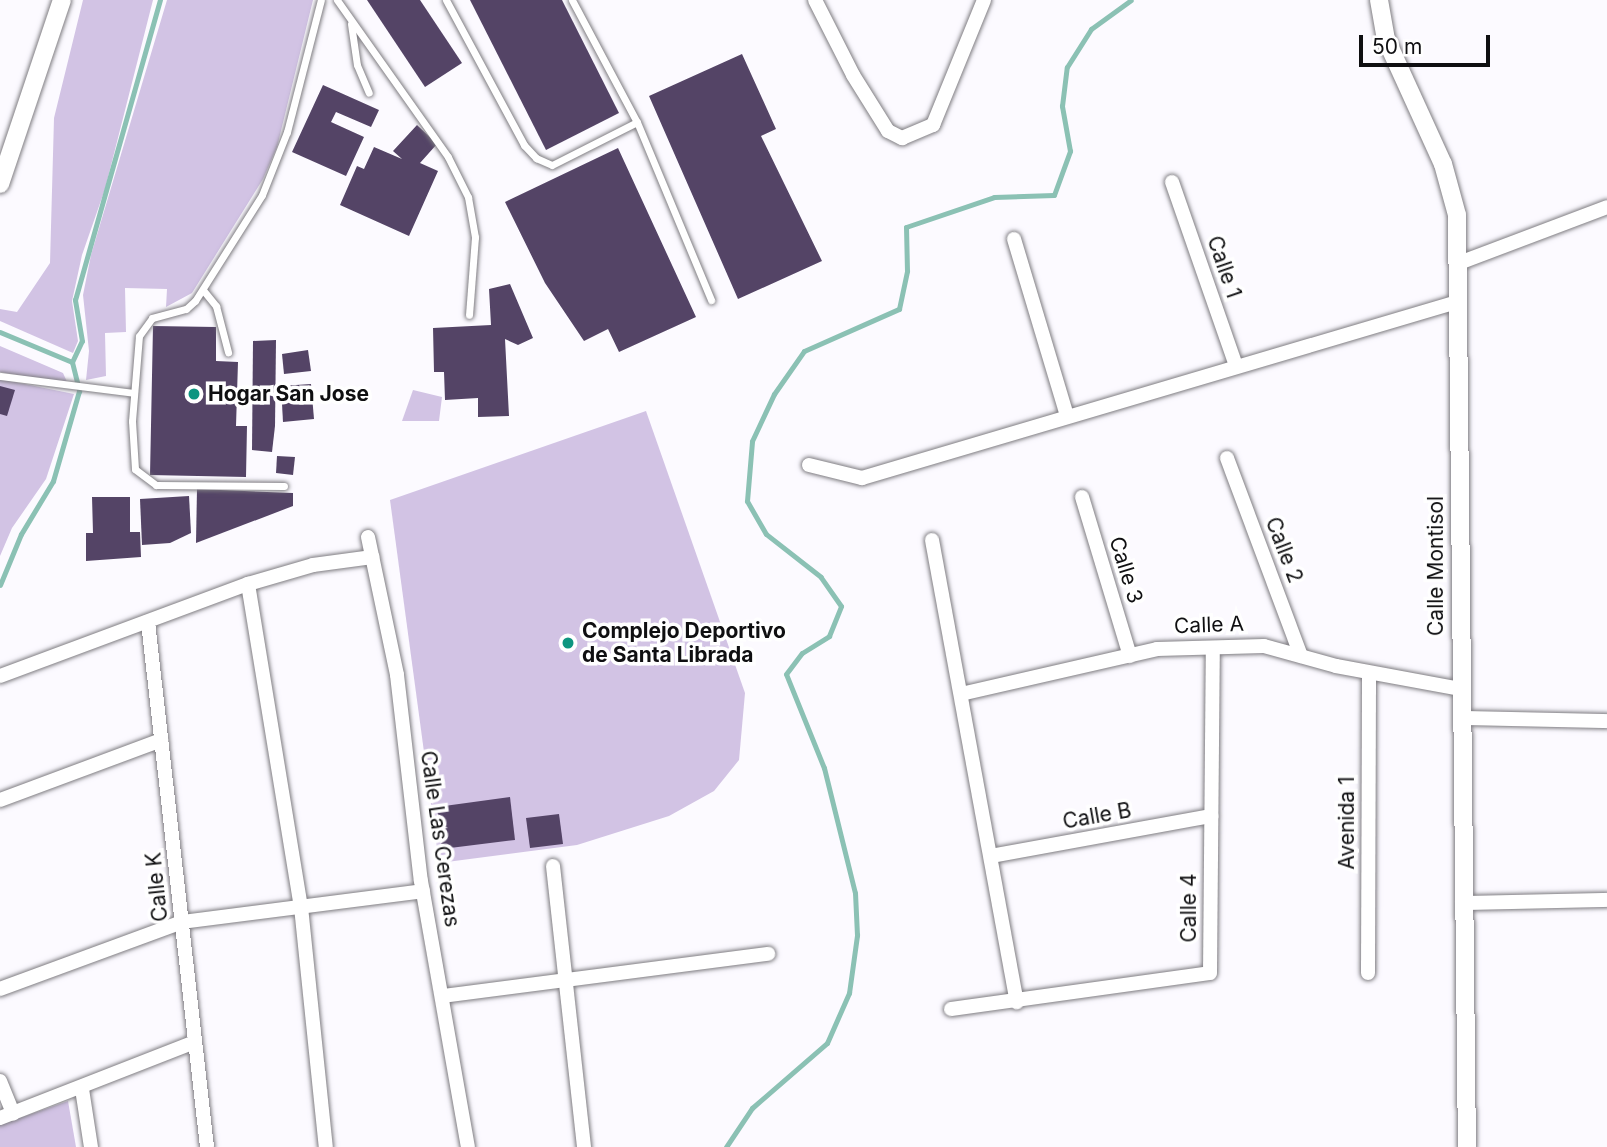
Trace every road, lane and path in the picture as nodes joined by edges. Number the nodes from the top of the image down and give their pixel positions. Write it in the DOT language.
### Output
graph roads {
  1 [pos="62,0"];
  2 [pos="321,0"];
  3 [pos="337,0"];
  4 [pos="446,0"];
  5 [pos="572,0"];
  6 [pos="815,0"];
  7 [pos="984,0"];
  8 [pos="1379,0"];
  9 [pos="351,19"];
  10 [pos="369,93"];
  11 [pos="637,122"];
  12 [pos="1172,182"];
  13 [pos="0,184"];
  14 [pos="1607,207"];
  15 [pos="1014,239"];
  16 [pos="1459,263"];
  17 [pos="203,290"];
  18 [pos="711,300"];
  19 [pos="1457,302"];
  20 [pos="469,315"];
  21 [pos="228,352"];
  22 [pos="1236,366"];
  23 [pos="0,376"];
  24 [pos="134,393"];
  25 [pos="1067,416"];
  26 [pos="1227,458"];
  27 [pos="809,465"];
  28 [pos="284,486"];
  29 [pos="1082,497"];
  30 [pos="368,537"];
  31 [pos="932,540"];
  32 [pos="372,557"];
  33 [pos="248,584"];
  34 [pos="148,622"];
  35 [pos="1213,648"];
  36 [pos="1130,656"];
  37 [pos="1301,656"];
  38 [pos="1368,673"];
  39 [pos="0,676"];
  40 [pos="1460,689"];
  41 [pos="961,694"];
  42 [pos="1461,718"];
  43 [pos="1607,720"];
  44 [pos="161,740"];
  45 [pos="0,800"];
  46 [pos="1211,817"];
  47 [pos="990,856"];
  48 [pos="553,866"];
  49 [pos="423,891"];
  50 [pos="1607,900"];
  51 [pos="1462,903"];
  52 [pos="301,907"];
  53 [pos="182,922"];
  54 [pos="768,954"];
  55 [pos="1368,973"];
  56 [pos="564,983"];
  57 [pos="0,989"];
  58 [pos="443,996"];
  59 [pos="1017,1002"];
  60 [pos="951,1009"];
  61 [pos="195,1041"];
  62 [pos="0,1081"];
  63 [pos="82,1088"];
  64 [pos="7,1116"];
  65 [pos="91,1147"];
  66 [pos="207,1147"];
  67 [pos="326,1147"];
  68 [pos="468,1147"];
  69 [pos="584,1147"];
  70 [pos="1467,1147"];
  1 -- 13 [label="street"];
  2 -- 17 [label="lane"];
  3 -- 9 [label="lane"];
  4 -- 11 [label="lane"];
  5 -- 11 [label="lane"];
  6 -- 7 [label="street"];
  8 -- 16 [label="street, Calle Montisol"];
  9 -- 10 [label="lane"];
  9 -- 20 [label="lane"];
  11 -- 18 [label="lane"];
  12 -- 22 [label="street, Calle 1"];
  14 -- 16 [label="street"];
  15 -- 25 [label="street"];
  16 -- 19 [label="street, Calle Montisol"];
  17 -- 21 [label="lane"];
  17 -- 24 [label="lane"];
  19 -- 22 [label="street"];
  19 -- 40 [label="street, Calle Montisol"];
  22 -- 25 [label="street"];
  23 -- 24 [label="lane"];
  24 -- 28 [label="lane"];
  25 -- 27 [label="street"];
  26 -- 37 [label="street, Calle 2"];
  29 -- 36 [label="street, Calle 3"];
  30 -- 32 [label="street, Calle Las Cerezas"];
  31 -- 41 [label="street"];
  32 -- 33 [label="street"];
  32 -- 49 [label="street, Calle Las Cerezas"];
  33 -- 34 [label="street"];
  33 -- 52 [label="street"];
  34 -- 39 [label="street"];
  34 -- 44 [label="street, Calle K"];
  35 -- 36 [label="street, Calle A"];
  35 -- 37 [label="street, Calle A"];
  35 -- 46 [label="street, Calle 4"];
  36 -- 41 [label="street, Calle A"];
  37 -- 38 [label="street, Calle A"];
  38 -- 40 [label="street, Calle A"];
  38 -- 55 [label="street, Avenida 1"];
  40 -- 42 [label="street, Calle Montisol"];
  41 -- 47 [label="street"];
  42 -- 43 [label="street"];
  42 -- 51 [label="street, Calle Montisol"];
  44 -- 45 [label="street"];
  44 -- 53 [label="street, Calle K"];
  46 -- 47 [label="street, Calle B"];
  46 -- 59 [label="street, Calle 4"];
  47 -- 59 [label="street"];
  48 -- 56 [label="street"];
  49 -- 52 [label="street"];
  49 -- 58 [label="street, Calle Las Cerezas"];
  50 -- 51 [label="street"];
  51 -- 70 [label="street, Calle Montisol"];
  52 -- 53 [label="street"];
  52 -- 67 [label="street"];
  53 -- 57 [label="street"];
  53 -- 61 [label="street, Calle K"];
  54 -- 56 [label="street"];
  56 -- 58 [label="street"];
  56 -- 69 [label="street"];
  58 -- 68 [label="street, Calle Las Cerezas"];
  59 -- 60 [label="street, Calle 4"];
  61 -- 63 [label="street"];
  61 -- 66 [label="street, Calle K"];
  62 -- 64 [label="street"];
  63 -- 64 [label="street"];
  63 -- 65 [label="street"];
}
